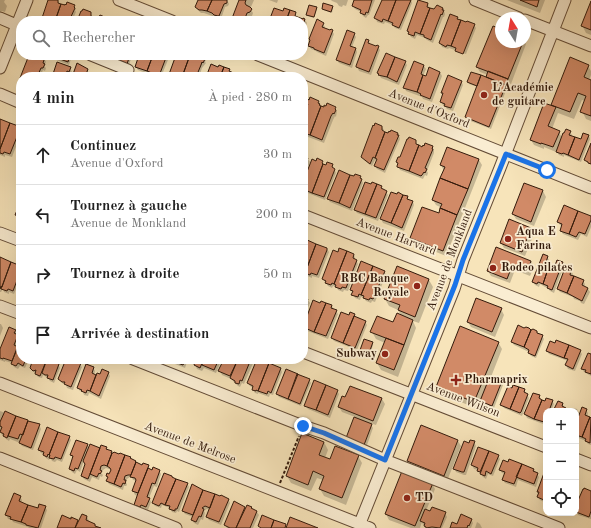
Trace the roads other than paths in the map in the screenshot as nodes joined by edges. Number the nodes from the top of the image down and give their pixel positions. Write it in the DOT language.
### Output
graph roads {
  1 [pos="27,0"];
  2 [pos="119,0"];
  3 [pos="475,0"];
  4 [pos="566,0"];
  5 [pos="505,12"];
  6 [pos="22,16"];
  7 [pos="159,16"];
  8 [pos="0,18"];
  9 [pos="531,22"];
  10 [pos="16,25"];
  11 [pos="553,31"];
  12 [pos="16,33"];
  13 [pos="591,46"];
  14 [pos="103,60"];
  15 [pos="271,60"];
  16 [pos="0,68"];
  17 [pos="128,70"];
  18 [pos="301,72"];
  19 [pos="308,75"];
  20 [pos="0,94"];
  21 [pos="16,101"];
  22 [pos="506,154"];
  23 [pos="591,188"];
  24 [pos="308,217"];
  25 [pos="0,233"];
  26 [pos="16,239"];
  27 [pos="458,276"];
  28 [pos="0,306"];
  29 [pos="16,312"];
  30 [pos="591,328"];
  31 [pos="308,354"];
  32 [pos="147,364"];
  33 [pos="0,383"];
  34 [pos="411,394"];
  35 [pos="543,446"];
  36 [pos="0,458"];
  37 [pos="385,460"];
  38 [pos="579,460"];
  39 [pos="591,465"];
  40 [pos="363,527"];
  41 [pos="176,528"];
  42 [pos="559,528"];
  1 -- 6 [label="street"];
  2 -- 7 [label="street"];
  3 -- 5 [label="street"];
  4 -- 11 [label="street, Avenue de Monkland"];
  8 -- 10 [label="street"];
  9 -- 11 [label="street"];
  11 -- 13 [label="street"];
  11 -- 22 [label="street, Avenue de Monkland"];
  12 -- 16 [label="street"];
  14 -- 17 [label="street"];
  15 -- 18 [label="street, Avenue d'Oxford"];
  19 -- 22 [label="street, Avenue d'Oxford"];
  20 -- 21 [label="street"];
  22 -- 23 [label="street, Avenue d'Oxford"];
  22 -- 27 [label="street, Avenue de Monkland"];
  24 -- 27 [label="street, Avenue Harvard"];
  25 -- 26 [label="street"];
  27 -- 30 [label="street, Avenue Harvard"];
  27 -- 34 [label="street, Avenue de Monkland"];
  28 -- 29 [label="street"];
  31 -- 34 [label="street, Avenue Wilson"];
  32 -- 37 [label="street"];
  33 -- 40 [label="street, Avenue de Melrose"];
  34 -- 35 [label="street, Avenue Wilson"];
  34 -- 37 [label="street, Avenue de Monkland"];
  36 -- 41 [label="street"];
  37 -- 40 [label="street, Avenue de Monkland"];
  37 -- 42 [label="street"];
  38 -- 39 [label="street"];
}
